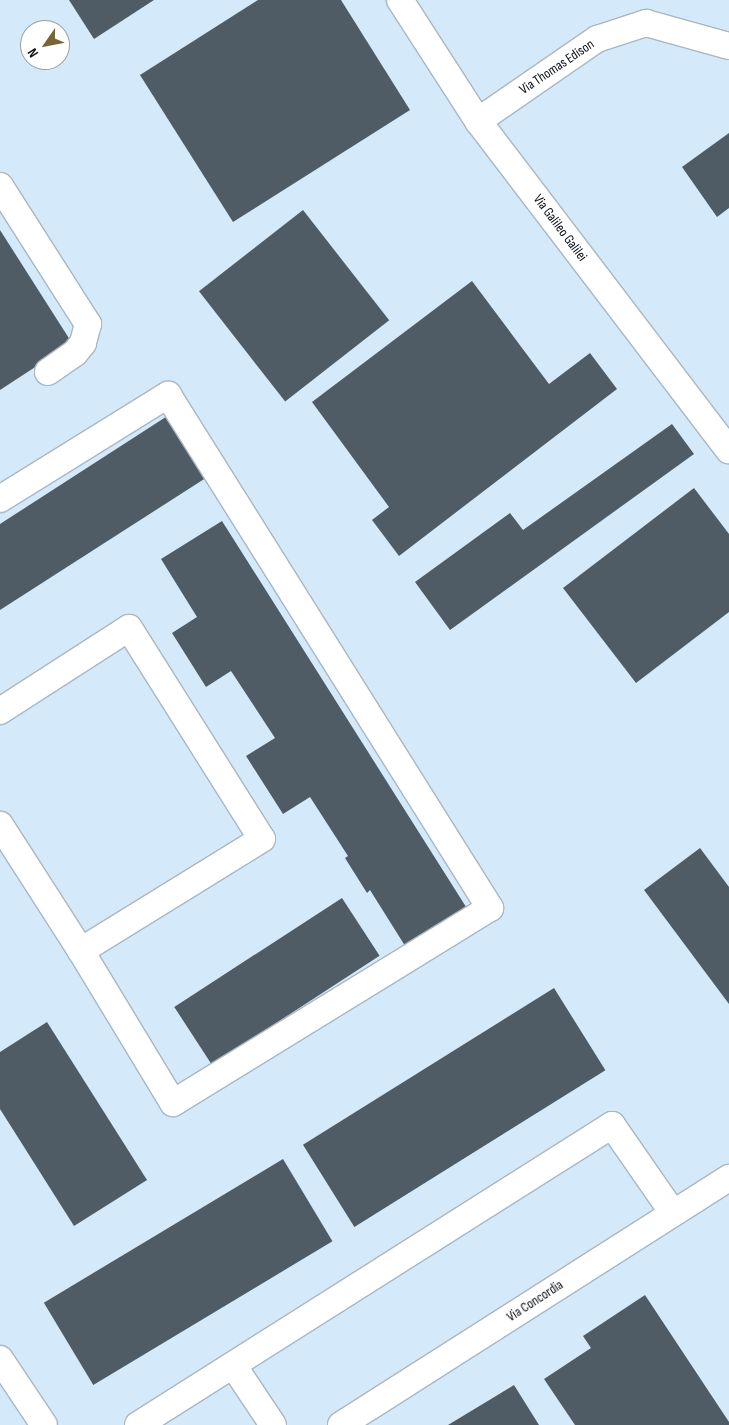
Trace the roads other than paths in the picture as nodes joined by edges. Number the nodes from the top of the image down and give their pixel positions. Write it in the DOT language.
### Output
graph roads {
  1 [pos="400,0"];
  2 [pos="729,46"];
  3 [pos="478,121"];
  4 [pos="0,186"];
  5 [pos="48,372"];
  6 [pos="729,450"];
  7 [pos="0,499"];
  8 [pos="0,711"];
  9 [pos="0,825"];
  10 [pos="80,951"];
  11 [pos="729,1178"];
  12 [pos="673,1213"];
  13 [pos="0,1359"];
  14 [pos="233,1365"];
  15 [pos="44,1425"];
  16 [pos="138,1425"];
  17 [pos="273,1425"];
  18 [pos="341,1425"];
  1 -- 3 [label="street, Via Galileo Galilei"];
  2 -- 3 [label="street, Via Thomas Edison"];
  3 -- 6 [label="street, Via Galileo Galilei"];
  4 -- 5 [label="street"];
  7 -- 10 [label="street"];
  8 -- 10 [label="street"];
  9 -- 10 [label="street"];
  11 -- 12 [label="street, Via Concordia"];
  12 -- 14 [label="street"];
  12 -- 18 [label="street, Via Concordia"];
  13 -- 15 [label="street"];
  14 -- 16 [label="street"];
  14 -- 17 [label="street"];
}
